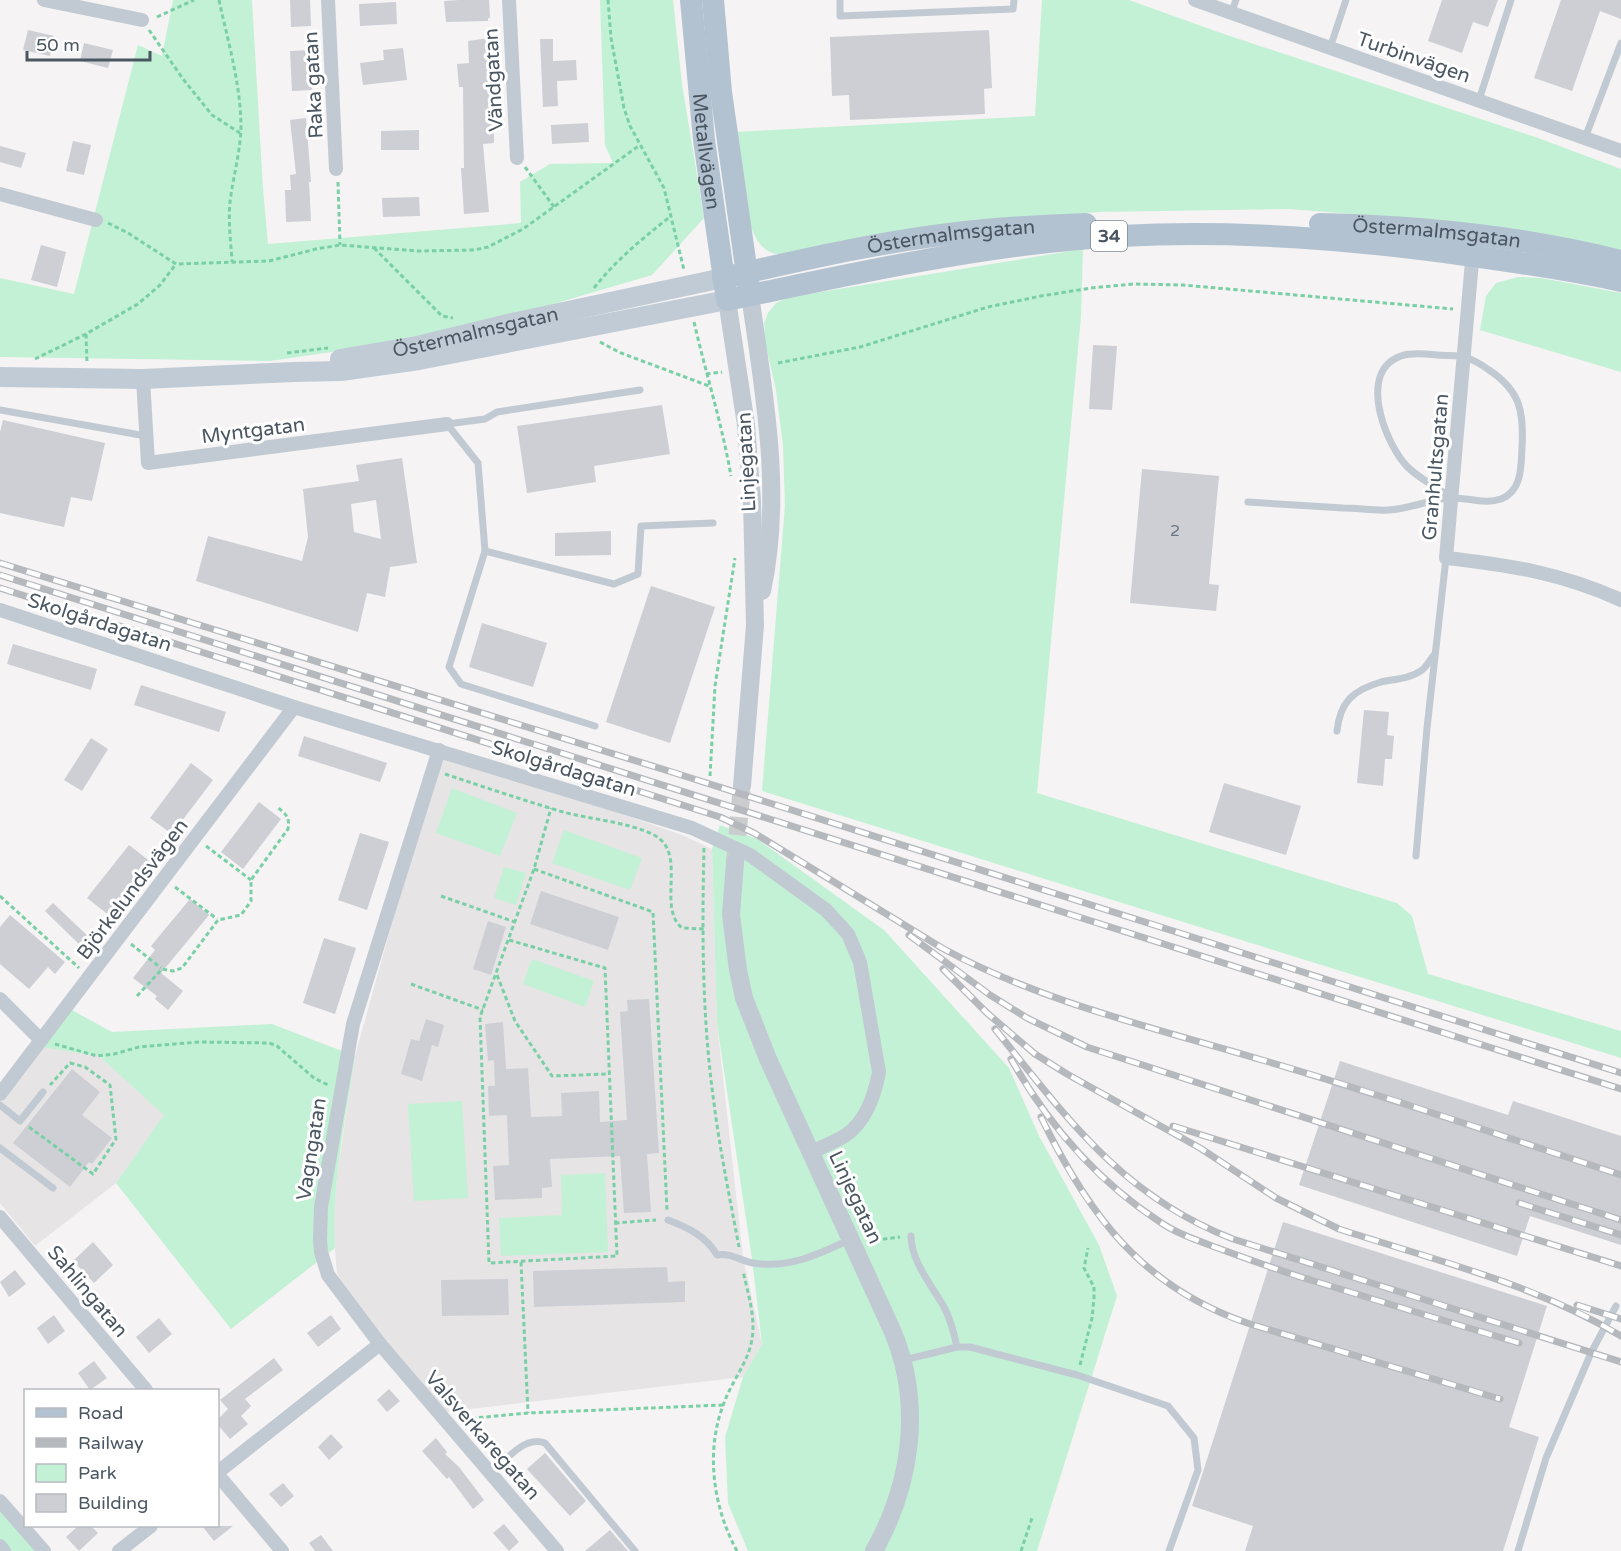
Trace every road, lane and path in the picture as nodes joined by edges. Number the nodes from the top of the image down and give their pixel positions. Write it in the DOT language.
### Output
graph roads {
  1 [pos="45,0"];
  2 [pos="194,0"];
  3 [pos="219,0"];
  4 [pos="328,0"];
  5 [pos="509,0"];
  6 [pos="608,0"];
  7 [pos="691,0"];
  8 [pos="713,0"];
  9 [pos="840,0"];
  10 [pos="1014,0"];
  11 [pos="1196,0"];
  12 [pos="1346,0"];
  13 [pos="1511,0"];
  14 [pos="1234,6"];
  15 [pos="142,20"];
  16 [pos="1621,43"];
  17 [pos="1330,48"];
  18 [pos="1479,100"];
  19 [pos="240,133"];
  20 [pos="1586,138"];
  21 [pos="640,145"];
  22 [pos="1621,151"];
  23 [pos="517,158"];
  24 [pos="336,169"];
  25 [pos="0,194"];
  26 [pos="554,207"];
  27 [pos="671,216"];
  28 [pos="96,220"];
  29 [pos="340,245"];
  30 [pos="1473,246"];
  31 [pos="374,248"];
  32 [pos="1621,261"];
  33 [pos="232,262"];
  34 [pos="176,264"];
  35 [pos="746,272"];
  36 [pos="684,273"];
  37 [pos="1621,281"];
  38 [pos="725,289"];
  39 [pos="591,292"];
  40 [pos="750,295"];
  41 [pos="1468,310"];
  42 [pos="693,317"];
  43 [pos="459,321"];
  44 [pos="86,334"];
  45 [pos="597,341"];
  46 [pos="336,347"];
  47 [pos="281,353"];
  48 [pos="1464,357"];
  49 [pos="34,359"];
  50 [pos="97,362"];
  51 [pos="778,363"];
  52 [pos="87,370"];
  53 [pos="731,370"];
  54 [pos="706,374"];
  55 [pos="0,377"];
  56 [pos="143,379"];
  57 [pos="709,387"];
  58 [pos="640,390"];
  59 [pos="0,410"];
  60 [pos="447,424"];
  61 [pos="146,436"];
  62 [pos="733,483"];
  63 [pos="1452,498"];
  64 [pos="1248,502"];
  65 [pos="713,523"];
  66 [pos="485,551"];
  67 [pos="735,557"];
  68 [pos="1446,558"];
  69 [pos="1621,600"];
  70 [pos="0,610"];
  71 [pos="755,626"];
  72 [pos="1434,655"];
  73 [pos="294,706"];
  74 [pos="595,726"];
  75 [pos="1337,731"];
  76 [pos="439,750"];
  77 [pos="433,770"];
  78 [pos="710,776"];
  79 [pos="742,786"];
  80 [pos="277,807"];
  81 [pos="550,808"];
  82 [pos="195,837"];
  83 [pos="704,845"];
  84 [pos="1416,856"];
  85 [pos="735,862"];
  86 [pos="534,869"];
  87 [pos="164,879"];
  88 [pos="251,880"];
  89 [pos="0,896"];
  90 [pos="441,896"];
  91 [pos="218,920"];
  92 [pos="515,922"];
  93 [pos="120,936"];
  94 [pos="509,940"];
  95 [pos="162,969"];
  96 [pos="496,974"];
  97 [pos="89,978"];
  98 [pos="411,984"];
  99 [pos="137,996"];
  100 [pos="0,999"];
  101 [pos="483,1010"];
  102 [pos="41,1040"];
  103 [pos="608,1074"];
  104 [pos="341,1086"];
  105 [pos="43,1092"];
  106 [pos="0,1094"];
  107 [pos="0,1105"];
  108 [pos="20,1121"];
  109 [pos="0,1148"];
  110 [pos="811,1152"];
  111 [pos="53,1188"];
  112 [pos="0,1217"];
  113 [pos="668,1220"];
  114 [pos="615,1222"];
  115 [pos="911,1236"];
  116 [pos="851,1238"];
  117 [pos="1088,1248"];
  118 [pos="521,1262"];
  119 [pos="1616,1306"];
  120 [pos="380,1344"];
  121 [pos="957,1347"];
  122 [pos="904,1360"];
  123 [pos="1077,1375"];
  124 [pos="145,1389"];
  125 [pos="723,1405"];
  126 [pos="528,1413"];
  127 [pos="453,1429"];
  128 [pos="219,1472"];
  129 [pos="219,1474"];
  130 [pos="490,1474"];
  131 [pos="0,1501"];
  132 [pos="1032,1518"];
  133 [pos="150,1527"];
  134 [pos="0,1546"];
  135 [pos="4,1551"];
  136 [pos="44,1551"];
  137 [pos="119,1551"];
  138 [pos="282,1551"];
  139 [pos="557,1551"];
  140 [pos="635,1551"];
  141 [pos="874,1551"];
  142 [pos="1021,1551"];
  143 [pos="1169,1551"];
  144 [pos="1518,1551"];
  1 -- 15 [label="street"];
  2 -- 15 [label="path"];
  3 -- 19 [label="path"];
  4 -- 24 [label="street, Raka gatan"];
  5 -- 23 [label="street, Vändgatan"];
  6 -- 21 [label="path"];
  7 -- 38 [label="main road, Metallvägen"];
  8 -- 35 [label="main road, Metallvägen"];
  9 -- 10 [label="lane"];
  11 -- 14 [label="street, Turbinvägen"];
  12 -- 17 [label="lane"];
  13 -- 18 [label="lane"];
  14 -- 17 [label="street, Turbinvägen"];
  15 -- 19 [label="path"];
  16 -- 20 [label="lane"];
  17 -- 18 [label="street, Turbinvägen"];
  18 -- 20 [label="street, Turbinvägen"];
  19 -- 33 [label="path"];
  20 -- 22 [label="street, Turbinvägen"];
  21 -- 26 [label="path"];
  21 -- 27 [label="path"];
  23 -- 26 [label="path"];
  24 -- 29 [label="path"];
  25 -- 28 [label="street"];
  26 -- 31 [label="path"];
  27 -- 36 [label="path"];
  27 -- 39 [label="path"];
  28 -- 34 [label="path"];
  29 -- 31 [label="path"];
  29 -- 33 [label="path"];
  30 -- 32 [label="main road, Östermalmsgatan / 34"];
  30 -- 35 [label="main road, Östermalmsgatan / 34"];
  30 -- 37 [label="main road, Östermalmsgatan / 34"];
  30 -- 40 [label="main road, Östermalmsgatan / 34"];
  30 -- 41 [label="street, Granhultsgatan"];
  31 -- 43 [label="path"];
  33 -- 34 [label="path"];
  34 -- 44 [label="path"];
  35 -- 38 [label="main road, Östermalmsgatan / 34"];
  35 -- 40 [label="main road, Metallvägen"];
  38 -- 40 [label="main road, Östermalmsgatan / 34"];
  38 -- 56 [label="main road, Östermalmsgatan"];
  38 -- 71 [label="street, Linjegatan"];
  40 -- 71 [label="street, Linjegatan"];
  41 -- 48 [label="street, Granhultsgatan"];
  41 -- 51 [label="path"];
  42 -- 54 [label="path"];
  44 -- 49 [label="path"];
  44 -- 52 [label="path"];
  45 -- 57 [label="path"];
  46 -- 47 [label="path"];
  48 -- 63 [label="street, Granhultsgatan"];
  48 -- 63 [label="lane"];
  48 -- 63 [label="lane"];
  50 -- 52 [label="path"];
  52 -- 55 [label="main road, Östermalmsgatan"];
  52 -- 56 [label="main road, Östermalmsgatan"];
  53 -- 54 [label="path"];
  54 -- 57 [label="path"];
  56 -- 61 [label="street, Myntgatan"];
  57 -- 62 [label="path"];
  58 -- 60 [label="lane"];
  59 -- 61 [label="lane"];
  60 -- 61 [label="street, Myntgatan"];
  60 -- 66 [label="lane"];
  63 -- 64 [label="lane"];
  63 -- 68 [label="street, Granhultsgatan"];
  65 -- 66 [label="lane"];
  66 -- 74 [label="lane"];
  67 -- 78 [label="path"];
  68 -- 69 [label="street, Granhultsgatan"];
  68 -- 72 [label="lane"];
  70 -- 73 [label="street, Skolgårdagatan"];
  71 -- 79 [label="street, Linjegatan"];
  72 -- 75 [label="lane"];
  72 -- 84 [label="lane"];
  73 -- 76 [label="street, Skolgårdagatan"];
  73 -- 82 [label="street, Björkelundsvägen"];
  76 -- 77 [label="street, Vagngatan"];
  76 -- 110 [label="street, Skolgårdagatan"];
  77 -- 81 [label="path"];
  77 -- 104 [label="street, Vagngatan"];
  80 -- 88 [label="path"];
  81 -- 83 [label="path"];
  81 -- 86 [label="path"];
  82 -- 87 [label="street, Björkelundsvägen"];
  82 -- 88 [label="path"];
  85 -- 110 [label="street, Linjegatan"];
  86 -- 92 [label="path"];
  86 -- 113 [label="path"];
  87 -- 91 [label="path"];
  87 -- 93 [label="street, Björkelundsvägen"];
  88 -- 91 [label="path"];
  89 -- 97 [label="path"];
  90 -- 92 [label="path"];
  91 -- 95 [label="path"];
  92 -- 94 [label="path"];
  93 -- 95 [label="path"];
  93 -- 97 [label="street, Björkelundsvägen"];
  94 -- 96 [label="path"];
  94 -- 103 [label="path"];
  95 -- 99 [label="path"];
  96 -- 101 [label="path"];
  96 -- 103 [label="path"];
  97 -- 102 [label="street, Björkelundsvägen"];
  98 -- 101 [label="path"];
  100 -- 102 [label="street"];
  101 -- 118 [label="path"];
  102 -- 104 [label="path"];
  102 -- 106 [label="street, Björkelundsvägen"];
  103 -- 114 [label="path"];
  104 -- 120 [label="street, Vagngatan"];
  105 -- 108 [label="lane"];
  105 -- 108 [label="path"];
  107 -- 108 [label="lane"];
  109 -- 111 [label="lane"];
  110 -- 116 [label="street, Linjegatan"];
  112 -- 124 [label="street, Sahlingatan"];
  113 -- 114 [label="path"];
  113 -- 116 [label="lane"];
  114 -- 118 [label="path"];
  115 -- 121 [label="lane"];
  116 -- 122 [label="street, Linjegatan"];
  117 -- 123 [label="path"];
  118 -- 126 [label="path"];
  119 -- 144 [label="lane"];
  120 -- 127 [label="street, Valsverkaregatan"];
  120 -- 128 [label="street"];
  121 -- 122 [label="lane"];
  121 -- 123 [label="lane"];
  122 -- 141 [label="street, Linjegatan"];
  123 -- 143 [label="lane"];
  125 -- 126 [label="path"];
  126 -- 127 [label="path"];
  127 -- 130 [label="street, Valsverkaregatan"];
  129 -- 138 [label="street"];
  130 -- 139 [label="street, Valsverkaregatan"];
  130 -- 140 [label="lane"];
  131 -- 136 [label="street"];
  132 -- 142 [label="path"];
  133 -- 137 [label="street"];
  134 -- 135 [label="street"];
}
